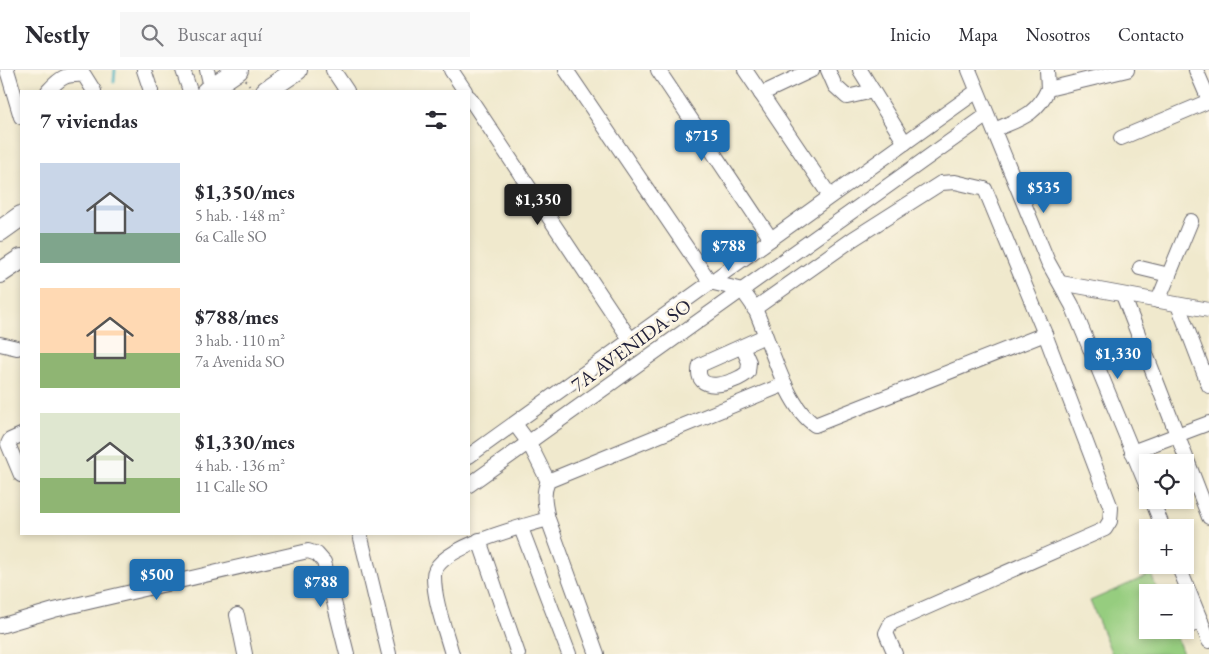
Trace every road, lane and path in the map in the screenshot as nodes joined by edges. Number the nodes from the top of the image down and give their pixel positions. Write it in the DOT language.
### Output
graph roads {
  1 [pos="7,70"];
  2 [pos="144,70"];
  3 [pos="183,70"];
  4 [pos="297,70"];
  5 [pos="333,70"];
  6 [pos="566,70"];
  7 [pos="658,70"];
  8 [pos="745,70"];
  9 [pos="812,70"];
  10 [pos="828,70"];
  11 [pos="860,70"];
  12 [pos="968,70"];
  13 [pos="1047,70"];
  14 [pos="1127,70"];
  15 [pos="1196,70"];
  16 [pos="233,71"];
  17 [pos="457,72"];
  18 [pos="210,85"];
  19 [pos="1048,89"];
  20 [pos="49,90"];
  21 [pos="93,90"];
  22 [pos="151,90"];
  23 [pos="190,90"];
  24 [pos="267,90"];
  25 [pos="347,90"];
  26 [pos="465,90"];
  27 [pos="873,91"];
  28 [pos="977,91"];
  29 [pos="762,94"];
  30 [pos="470,99"];
  31 [pos="1209,101"];
  32 [pos="20,114"];
  33 [pos="987,115"];
  34 [pos="994,130"];
  35 [pos="1121,138"];
  36 [pos="904,143"];
  37 [pos="830,196"];
  38 [pos="20,217"];
  39 [pos="1191,221"];
  40 [pos="0,231"];
  41 [pos="770,239"];
  42 [pos="20,260"];
  43 [pos="1140,268"];
  44 [pos="0,273"];
  45 [pos="1169,275"];
  46 [pos="710,282"];
  47 [pos="1061,283"];
  48 [pos="742,290"];
  49 [pos="1123,295"];
  50 [pos="1158,301"];
  51 [pos="1178,305"];
  52 [pos="754,308"];
  53 [pos="1209,310"];
  54 [pos="1045,334"];
  55 [pos="765,336"];
  56 [pos="630,339"];
  57 [pos="0,344"];
  58 [pos="742,346"];
  59 [pos="17,348"];
  60 [pos="785,384"];
  61 [pos="1209,386"];
  62 [pos="1209,422"];
  63 [pos="515,424"];
  64 [pos="1176,435"];
  65 [pos="16,437"];
  66 [pos="529,443"];
  67 [pos="1132,452"];
  68 [pos="470,455"];
  69 [pos="1139,469"];
  70 [pos="20,473"];
  71 [pos="548,481"];
  72 [pos="470,484"];
  73 [pos="1209,517"];
  74 [pos="548,519"];
  75 [pos="521,528"];
  76 [pos="362,535"];
  77 [pos="479,540"];
  78 [pos="1182,574"];
  79 [pos="237,615"];
  80 [pos="1203,615"];
  81 [pos="0,626"];
  82 [pos="1209,641"];
  83 [pos="245,654"];
  84 [pos="347,654"];
  85 [pos="389,654"];
  86 [pos="452,654"];
  87 [pos="518,654"];
  88 [pos="569,654"];
  89 [pos="597,654"];
  90 [pos="895,654"];
  1 -- 32 [label="street"];
  2 -- 22 [label="street"];
  3 -- 23 [label="street"];
  4 -- 24 [label="highway"];
  5 -- 25 [label="street"];
  6 -- 46 [label="street"];
  7 -- 41 [label="street"];
  8 -- 29 [label="street"];
  9 -- 29 [label="street"];
  10 -- 27 [label="street"];
  11 -- 27 [label="street"];
  12 -- 28 [label="street"];
  13 -- 19 [label="street"];
  14 -- 19 [label="street"];
  15 -- 31 [label="street"];
  16 -- 18 [label="highway"];
  17 -- 26 [label="street"];
  19 -- 34 [label="street"];
  20 -- 21 [label="street"];
  27 -- 36 [label="street"];
  28 -- 33 [label="street"];
  28 -- 36 [label="street, 7A AVENIDA SO"];
  29 -- 37 [label="street"];
  30 -- 56 [label="street"];
  31 -- 35 [label="street"];
  33 -- 34 [label="street"];
  33 -- 48 [label="street, 7A AVENIDA SO"];
  34 -- 47 [label="street"];
  36 -- 37 [label="street, 7A AVENIDA SO"];
  37 -- 41 [label="street, 7A AVENIDA SO"];
  38 -- 40 [label="highway"];
  39 -- 45 [label="street"];
  41 -- 46 [label="street, 7A AVENIDA SO"];
  42 -- 44 [label="highway"];
  43 -- 45 [label="street"];
  45 -- 50 [label="street"];
  46 -- 48 [label="street"];
  46 -- 56 [label="street, 7A AVENIDA SO"];
  47 -- 49 [label="street"];
  47 -- 67 [label="street"];
  48 -- 52 [label="street"];
  48 -- 66 [label="street, 7A AVENIDA SO"];
  49 -- 50 [label="street"];
  49 -- 64 [label="street"];
  50 -- 51 [label="street"];
  51 -- 53 [label="street"];
  51 -- 61 [label="street"];
  52 -- 54 [label="street"];
  52 -- 55 [label="street"];
  54 -- 60 [label="street"];
  54 -- 90 [label="street"];
  55 -- 58 [label="street"];
  55 -- 60 [label="street"];
  56 -- 63 [label="street, 7A AVENIDA SO"];
  57 -- 59 [label="street"];
  60 -- 71 [label="street"];
  62 -- 64 [label="street"];
  63 -- 66 [label="street"];
  63 -- 68 [label="street, 7A AVENIDA SO"];
  64 -- 67 [label="street"];
  64 -- 73 [label="street"];
  65 -- 70 [label="street"];
  66 -- 71 [label="street"];
  66 -- 72 [label="street, 7A AVENIDA SO"];
  67 -- 69 [label="street"];
  71 -- 74 [label="street"];
  74 -- 75 [label="street"];
  74 -- 89 [label="street"];
  75 -- 77 [label="street"];
  75 -- 88 [label="street"];
  76 -- 85 [label="street"];
  77 -- 86 [label="street"];
  77 -- 87 [label="street"];
  78 -- 80 [label="street"];
  79 -- 83 [label="street"];
  80 -- 82 [label="street"];
  81 -- 84 [label="street"];
}
